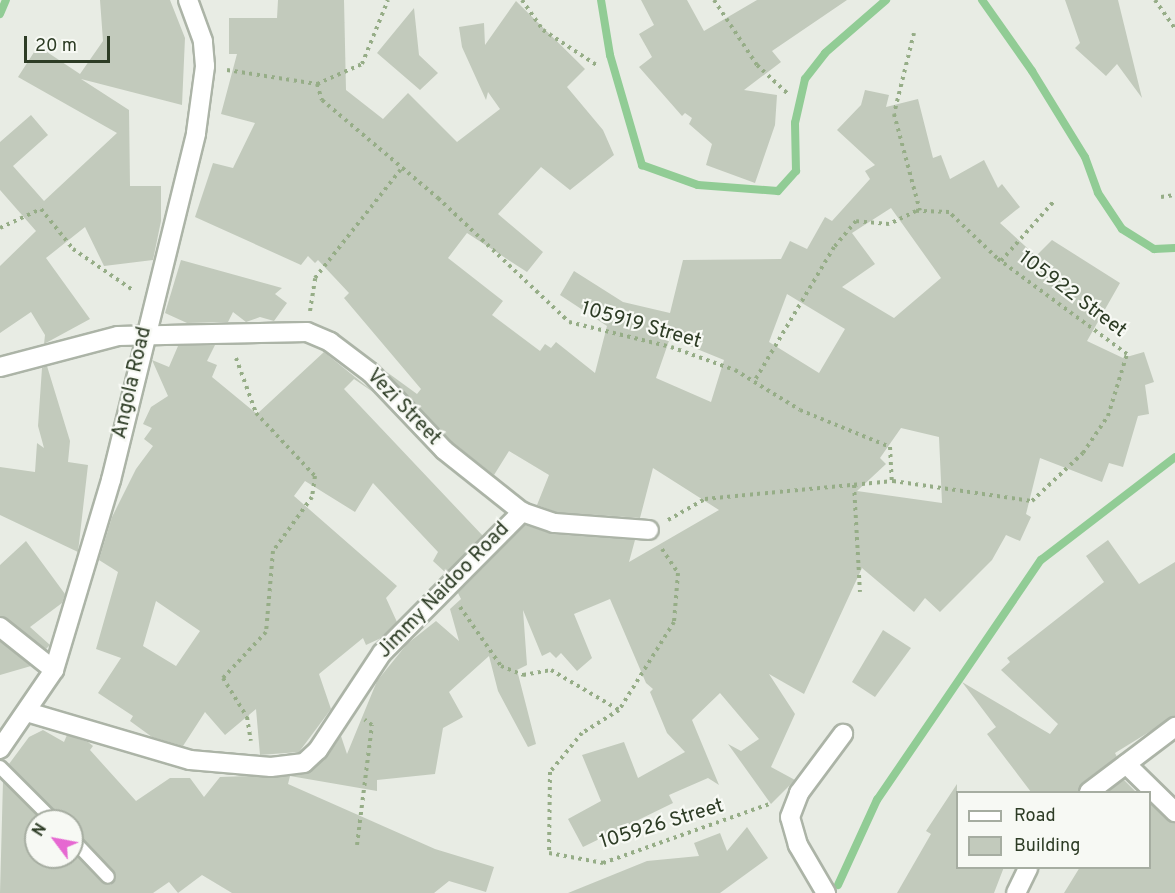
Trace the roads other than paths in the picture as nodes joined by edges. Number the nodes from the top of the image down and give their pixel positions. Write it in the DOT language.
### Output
graph roads {
  1 [pos="188,0"];
  2 [pos="143,337"];
  3 [pos="0,367"];
  4 [pos="522,512"];
  5 [pos="649,530"];
  6 [pos="0,627"];
  7 [pos="54,670"];
  8 [pos="27,712"];
  9 [pos="1175,727"];
  10 [pos="843,734"];
  11 [pos="0,749"];
  12 [pos="1126,764"];
  13 [pos="0,767"];
  14 [pos="1090,791"];
  15 [pos="42,809"];
  16 [pos="1175,812"];
  17 [pos="84,851"];
  18 [pos="1027,869"];
  19 [pos="108,876"];
  20 [pos="826,893"];
  21 [pos="1016,893"];
  1 -- 2 [label="street, Angola Road"];
  2 -- 3 [label="street, Vezi Street"];
  2 -- 4 [label="street, Vezi Street"];
  2 -- 7 [label="street, Angola Road"];
  4 -- 5 [label="street, Vezi Street"];
  4 -- 8 [label="street, Jimmy Naidoo Road"];
  6 -- 7 [label="street"];
  7 -- 8 [label="street, Angola Road"];
  8 -- 11 [label="street, Angola Road"];
  9 -- 12 [label="street"];
  10 -- 20 [label="street"];
  12 -- 14 [label="street"];
  12 -- 16 [label="street"];
  13 -- 15 [label="lane"];
  17 -- 19 [label="lane"];
  18 -- 21 [label="street"];
}
